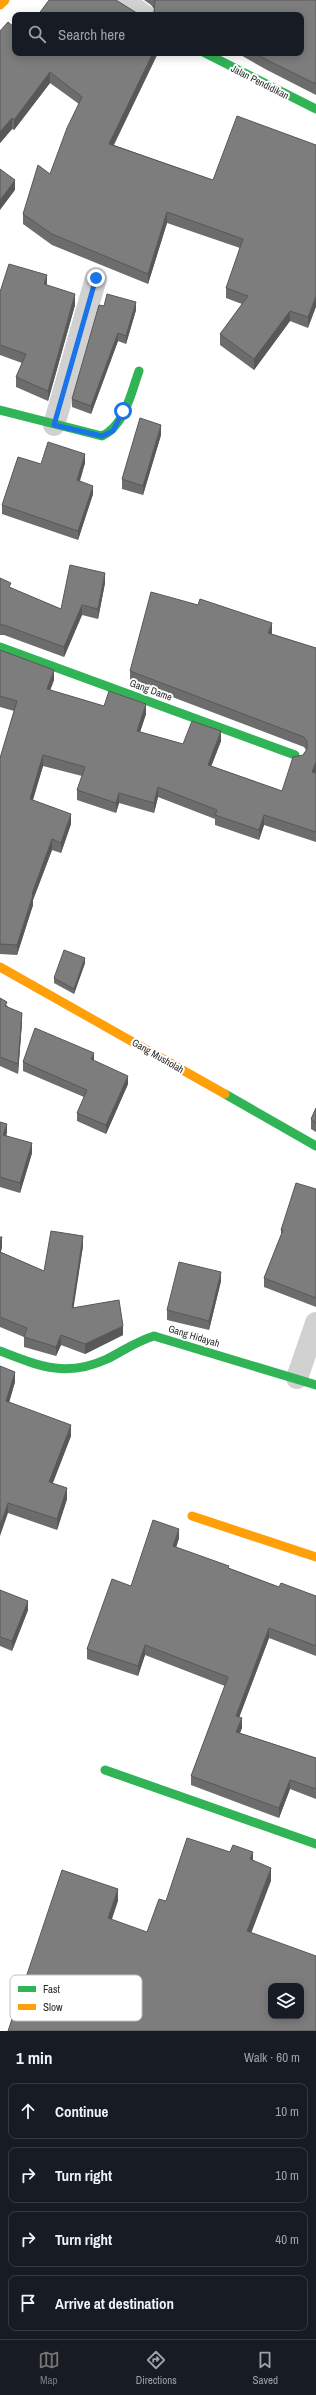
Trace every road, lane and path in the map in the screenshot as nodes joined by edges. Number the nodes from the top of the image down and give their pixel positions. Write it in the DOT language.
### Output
graph roads {
  1 [pos="5,0"];
  2 [pos="123,0"];
  3 [pos="0,5"];
  4 [pos="140,12"];
  5 [pos="211,56"];
  6 [pos="316,110"];
  7 [pos="96,278"];
  8 [pos="139,371"];
  9 [pos="0,410"];
  10 [pos="54,425"];
  11 [pos="0,647"];
  12 [pos="295,754"];
  13 [pos="0,966"];
  14 [pos="316,1146"];
  15 [pos="316,1323"];
  16 [pos="0,1352"];
  17 [pos="307,1381"];
  18 [pos="192,1516"];
  19 [pos="316,1557"];
  20 [pos="105,1770"];
  21 [pos="316,1844"];
  1 -- 3 [label="street"];
  2 -- 4 [label="street"];
  5 -- 6 [label="street, Jalan Pendidikan"];
  7 -- 10 [label="street"];
  8 -- 10 [label="street"];
  9 -- 10 [label="street"];
  11 -- 12 [label="street, Gang Dame"];
  13 -- 14 [label="street, Gang Musholah"];
  15 -- 17 [label="street"];
  16 -- 17 [label="street, Gang Hidayah"];
  18 -- 19 [label="street"];
  20 -- 21 [label="street"];
}
